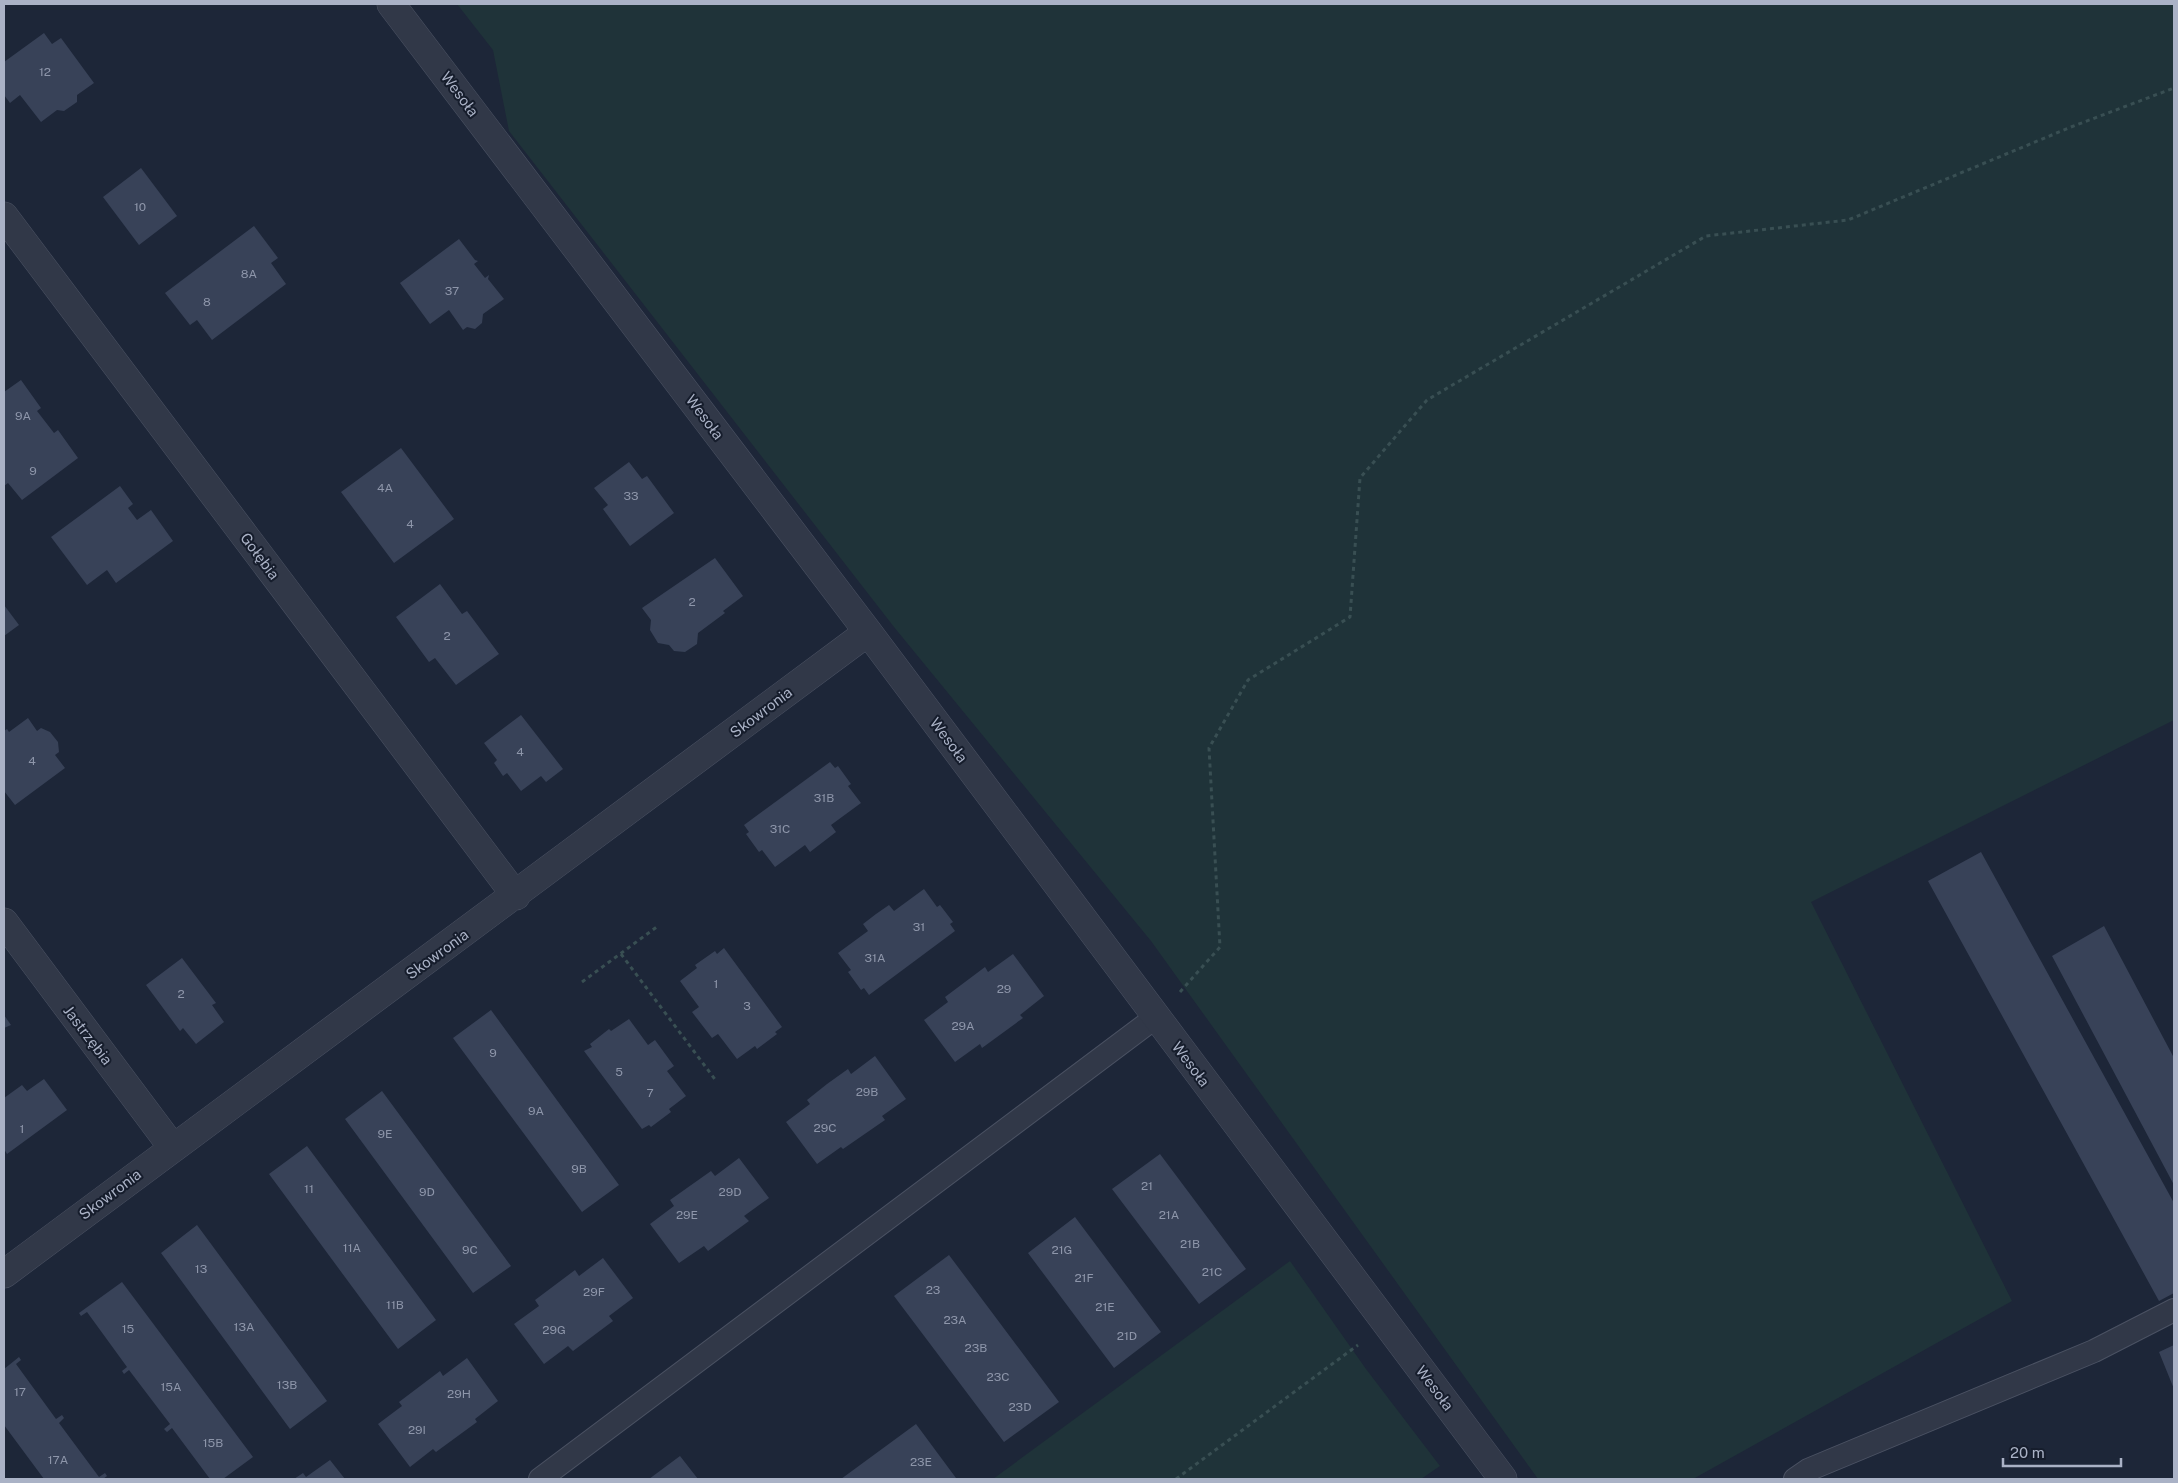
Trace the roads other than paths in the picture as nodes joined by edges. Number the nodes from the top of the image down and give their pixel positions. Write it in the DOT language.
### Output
graph roads {
  1 [pos="392,4"];
  2 [pos="4,216"];
  3 [pos="868,632"];
  4 [pos="516,896"];
  5 [pos="4,922"];
  6 [pos="1156,1017"];
  7 [pos="173,1148"];
  8 [pos="4,1274"];
  9 [pos="2174,1310"];
  10 [pos="540,1479"];
  11 [pos="1503,1479"];
  12 [pos="1795,1479"];
  1 -- 3 [label="street, Wesoła"];
  2 -- 4 [label="street, Gołębia"];
  3 -- 4 [label="street, Skowronia"];
  3 -- 6 [label="street, Wesoła"];
  4 -- 7 [label="street, Skowronia"];
  5 -- 7 [label="street, Jastrzębia"];
  6 -- 10 [label="lane"];
  6 -- 11 [label="street, Wesoła"];
  7 -- 8 [label="street, Skowronia"];
  9 -- 12 [label="lane"];
}
